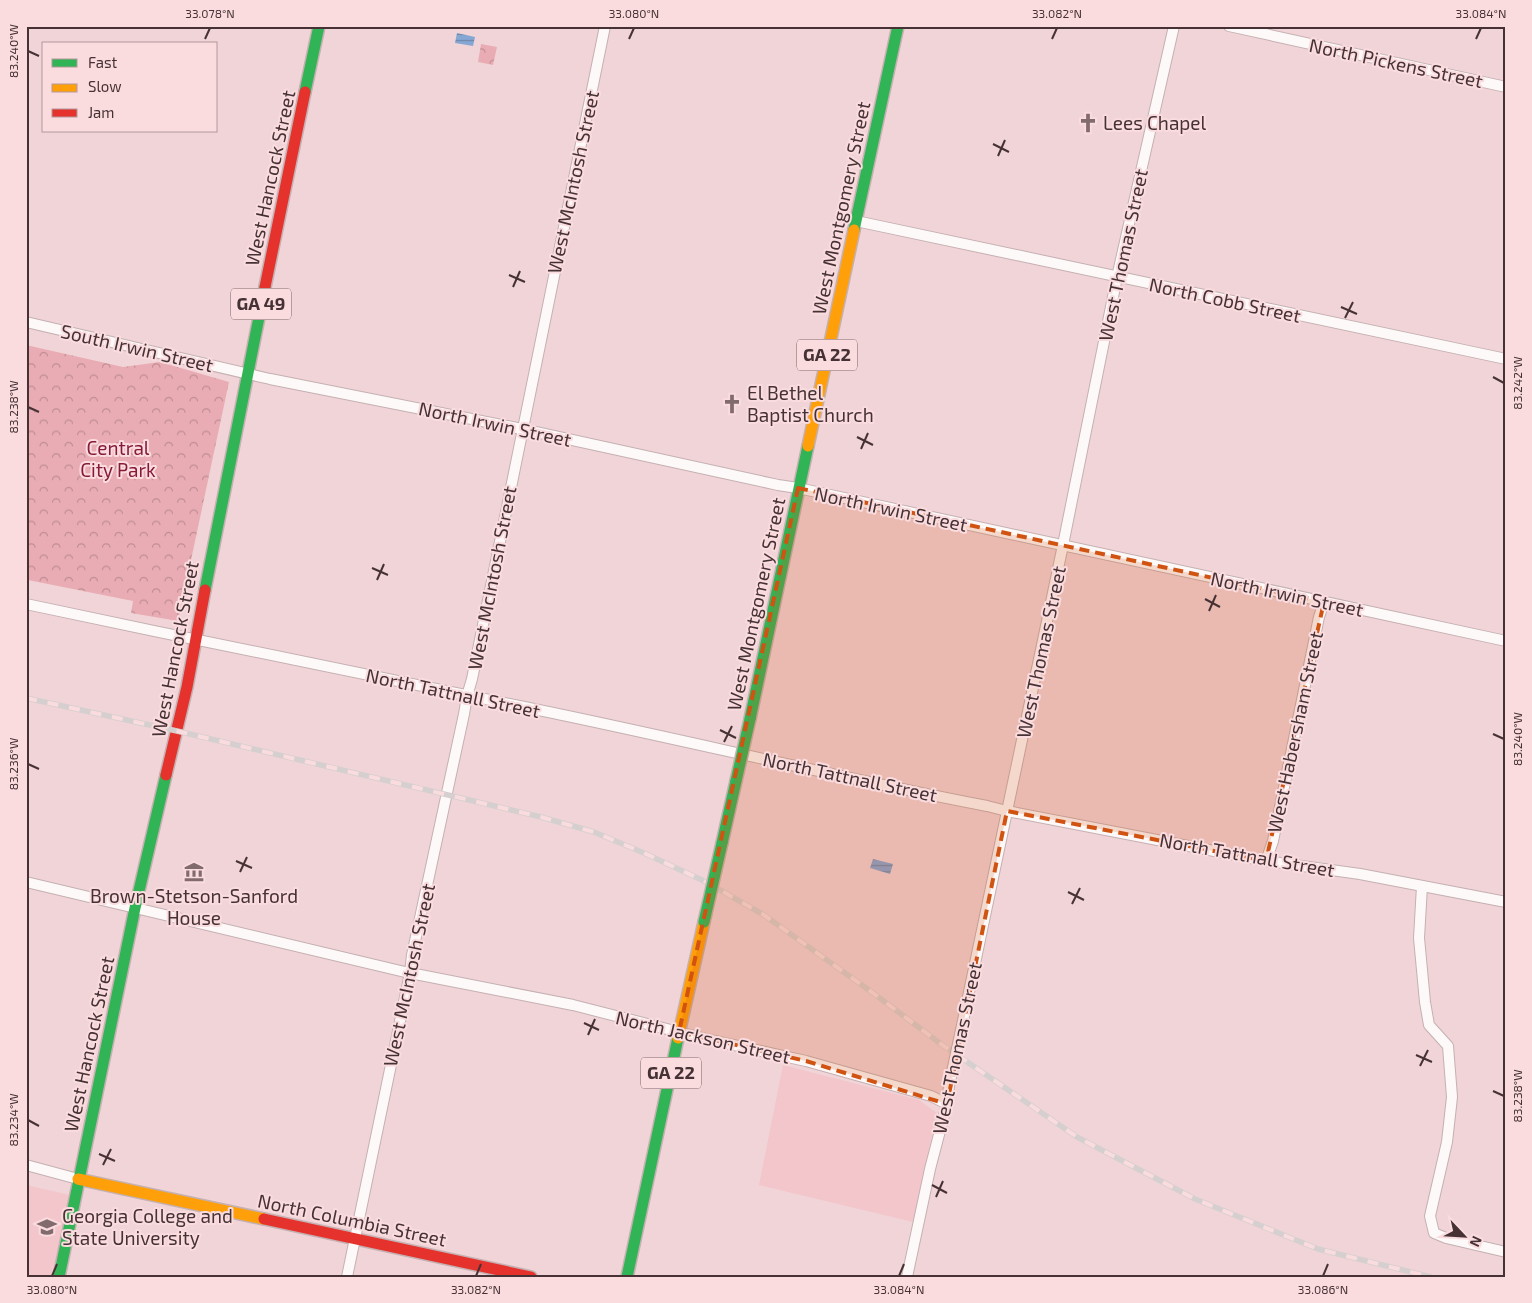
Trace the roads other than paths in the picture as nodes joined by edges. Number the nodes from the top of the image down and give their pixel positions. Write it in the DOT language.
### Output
graph roads {
  1 [pos="319,26"];
  2 [pos="605,26"];
  3 [pos="898,26"];
  4 [pos="1174,26"];
  5 [pos="1229,26"];
  6 [pos="1506,87"];
  7 [pos="856,221"];
  8 [pos="1117,278"];
  9 [pos="26,322"];
  10 [pos="1506,359"];
  11 [pos="247,373"];
  12 [pos="522,430"];
  13 [pos="798,488"];
  14 [pos="1063,545"];
  15 [pos="1324,602"];
  16 [pos="26,604"];
  17 [pos="196,640"];
  18 [pos="1506,642"];
  19 [pos="467,696"];
  20 [pos="1007,811"];
  21 [pos="1266,861"];
  22 [pos="26,882"];
  23 [pos="1422,886"];
  24 [pos="1506,902"];
  25 [pos="135,908"];
  26 [pos="410,973"];
  27 [pos="679,1032"];
  28 [pos="947,1104"];
  29 [pos="26,1165"];
  30 [pos="78,1178"];
  31 [pos="355,1239"];
  32 [pos="1506,1252"];
  33 [pos="59,1277"];
  34 [pos="347,1277"];
  35 [pos="530,1277"];
  36 [pos="627,1277"];
  37 [pos="907,1277"];
  1 -- 11 [label="main road, West Hancock Street / GA 49"];
  2 -- 12 [label="street, West McIntosh Street"];
  3 -- 7 [label="main road, West Montgomery Street / GA 22"];
  4 -- 8 [label="street, West Thomas Street"];
  5 -- 6 [label="street, North Pickens Street"];
  7 -- 8 [label="street, North Cobb Street"];
  7 -- 13 [label="main road, West Montgomery Street / GA 22"];
  8 -- 10 [label="street, North Cobb Street"];
  8 -- 14 [label="street, West Thomas Street"];
  9 -- 11 [label="street, South Irwin Street"];
  11 -- 12 [label="street, North Irwin Street"];
  11 -- 17 [label="main road, West Hancock Street / GA 49"];
  12 -- 13 [label="street, North Irwin Street"];
  12 -- 19 [label="street, West McIntosh Street"];
  13 -- 14 [label="street, North Irwin Street"];
  13 -- 27 [label="main road, West Montgomery Street / GA 22, bridge"];
  14 -- 15 [label="street, North Irwin Street"];
  14 -- 20 [label="street, West Thomas Street"];
  15 -- 18 [label="street, North Irwin Street"];
  15 -- 21 [label="street, West Habersham Street"];
  16 -- 17 [label="street, North Tattnall Street"];
  17 -- 19 [label="street, North Tattnall Street"];
  17 -- 25 [label="main road, West Hancock Street / GA 49"];
  19 -- 20 [label="street, North Tattnall Street"];
  19 -- 26 [label="street, West McIntosh Street"];
  20 -- 21 [label="street, North Tattnall Street"];
  20 -- 28 [label="street, West Thomas Street, bridge"];
  21 -- 23 [label="street, North Tattnall Street"];
  22 -- 25 [label="street, North Jackson Street"];
  23 -- 24 [label="street, North Tattnall Street"];
  23 -- 32 [label="street"];
  25 -- 26 [label="street, North Jackson Street"];
  25 -- 30 [label="main road, West Hancock Street / GA 49"];
  26 -- 27 [label="street, North Jackson Street"];
  26 -- 31 [label="street, West McIntosh Street"];
  27 -- 28 [label="street, North Jackson Street"];
  27 -- 36 [label="main road, West Montgomery Street / GA 22"];
  28 -- 37 [label="street, West Thomas Street"];
  29 -- 30 [label="street"];
  30 -- 31 [label="main road, North Columbia Street"];
  30 -- 33 [label="main road, West Hancock Street / GA 49"];
  31 -- 34 [label="street, West McIntosh Street"];
  31 -- 35 [label="main road, North Columbia Street"];
}
